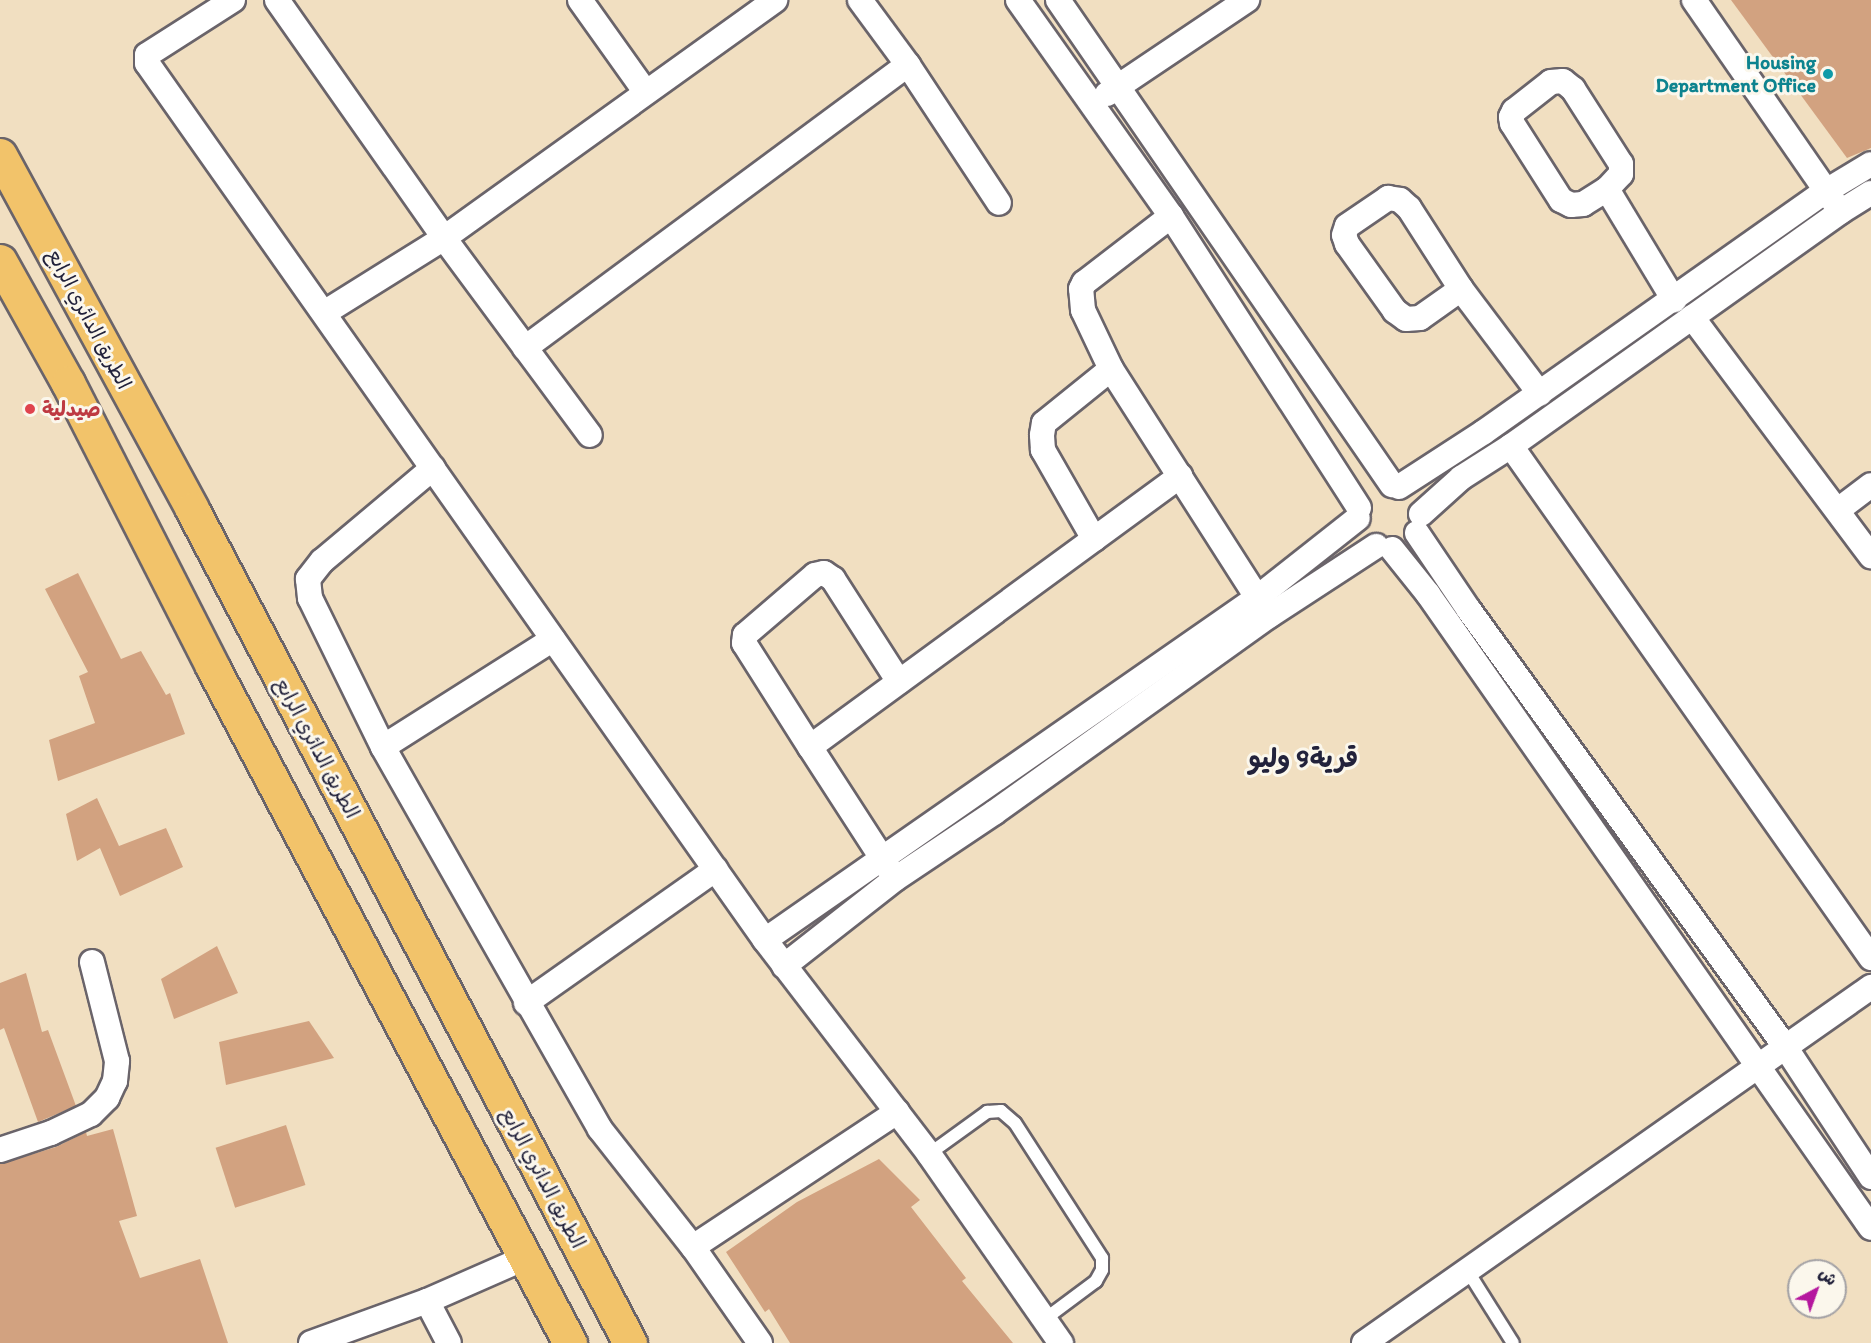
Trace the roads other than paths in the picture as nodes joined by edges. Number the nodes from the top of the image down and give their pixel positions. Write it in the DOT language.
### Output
graph roads {
  1 [pos="233,0"];
  2 [pos="276,0"];
  3 [pos="580,0"];
  4 [pos="775,0"];
  5 [pos="860,0"];
  6 [pos="1018,0"];
  7 [pos="1058,0"];
  8 [pos="1247,0"];
  9 [pos="1694,0"];
  10 [pos="1220,7"];
  11 [pos="908,66"];
  12 [pos="1119,86"];
  13 [pos="645,91"];
  14 [pos="1093,103"];
  15 [pos="0,155"];
  16 [pos="1871,164"];
  17 [pos="1606,189"];
  18 [pos="1826,191"];
  19 [pos="1871,193"];
  20 [pos="999,202"];
  21 [pos="1840,212"];
  22 [pos="1171,216"];
  23 [pos="444,238"];
  24 [pos="0,261"];
  25 [pos="1461,289"];
  26 [pos="1674,300"];
  27 [pos="324,313"];
  28 [pos="1692,317"];
  29 [pos="525,348"];
  30 [pos="1111,369"];
  31 [pos="1540,394"];
  32 [pos="590,435"];
  33 [pos="1511,446"];
  34 [pos="433,468"];
  35 [pos="1180,476"];
  36 [pos="1871,485"];
  37 [pos="1395,486"];
  38 [pos="1838,510"];
  39 [pos="1359,513"];
  40 [pos="1419,524"];
  41 [pos="1094,539"];
  42 [pos="1384,547"];
  43 [pos="1871,556"];
  44 [pos="1263,607"];
  45 [pos="553,639"];
  46 [pos="899,682"];
  47 [pos="383,747"];
  48 [pos="810,747"];
  49 [pos="881,857"];
  50 [pos="716,869"];
  51 [pos="895,879"];
  52 [pos="765,940"];
  53 [pos="1871,958"];
  54 [pos="92,963"];
  55 [pos="784,966"];
  56 [pos="1871,987"];
  57 [pos="526,1003"];
  58 [pos="1784,1046"];
  59 [pos="1758,1064"];
  60 [pos="897,1112"];
  61 [pos="0,1150"];
  62 [pos="929,1154"];
  63 [pos="1871,1177"];
  64 [pos="1871,1228"];
  65 [pos="693,1247"];
  66 [pos="525,1258"];
  67 [pos="1467,1270"];
  68 [pos="426,1301"];
  69 [pos="1045,1319"];
  70 [pos="1059,1342"];
  71 [pos="311,1343"];
  72 [pos="449,1343"];
  73 [pos="570,1343"];
  74 [pos="630,1343"];
  75 [pos="760,1343"];
  76 [pos="1364,1343"];
  77 [pos="1513,1343"];
  1 -- 27 [label="street"];
  2 -- 23 [label="street"];
  3 -- 13 [label="street"];
  4 -- 13 [label="street"];
  5 -- 11 [label="street"];
  6 -- 14 [label="street"];
  7 -- 12 [label="street"];
  8 -- 10 [label="street"];
  9 -- 18 [label="street"];
  10 -- 12 [label="street"];
  11 -- 20 [label="street"];
  11 -- 29 [label="street"];
  12 -- 14 [label="street"];
  12 -- 37 [label="street"];
  13 -- 23 [label="street"];
  14 -- 22 [label="street"];
  15 -- 74 [label="main road, الطريق الدائري الرابع"];
  16 -- 18 [label="street"];
  17 -- 17 [label="street"];
  17 -- 26 [label="street"];
  18 -- 21 [label="street"];
  18 -- 26 [label="street"];
  19 -- 21 [label="street"];
  21 -- 28 [label="street"];
  22 -- 30 [label="street"];
  22 -- 39 [label="street"];
  23 -- 27 [label="street"];
  23 -- 29 [label="street"];
  24 -- 66 [label="main road"];
  25 -- 25 [label="street"];
  25 -- 31 [label="street"];
  26 -- 31 [label="street"];
  27 -- 34 [label="street"];
  28 -- 33 [label="street"];
  28 -- 38 [label="street"];
  29 -- 32 [label="street"];
  30 -- 35 [label="street"];
  30 -- 41 [label="street"];
  31 -- 37 [label="street"];
  33 -- 40 [label="street"];
  33 -- 53 [label="street"];
  34 -- 45 [label="street"];
  34 -- 47 [label="street"];
  35 -- 41 [label="street"];
  35 -- 44 [label="street"];
  36 -- 38 [label="street"];
  37 -- 39 [label="street"];
  37 -- 40 [label="street"];
  38 -- 43 [label="street"];
  39 -- 42 [label="street"];
  39 -- 44 [label="street"];
  40 -- 42 [label="street"];
  40 -- 58 [label="street"];
  41 -- 46 [label="street"];
  42 -- 44 [label="street"];
  42 -- 59 [label="street"];
  44 -- 49 [label="street"];
  44 -- 51 [label="street"];
  45 -- 47 [label="street"];
  45 -- 50 [label="street"];
  46 -- 48 [label="street"];
  46 -- 48 [label="street"];
  47 -- 57 [label="street"];
  48 -- 49 [label="street"];
  49 -- 51 [label="street"];
  49 -- 52 [label="street"];
  50 -- 52 [label="street"];
  50 -- 57 [label="street"];
  51 -- 55 [label="street"];
  52 -- 55 [label="street"];
  54 -- 61 [label="street"];
  55 -- 60 [label="street"];
  56 -- 58 [label="street"];
  57 -- 65 [label="street"];
  58 -- 59 [label="street"];
  58 -- 63 [label="street"];
  59 -- 64 [label="street"];
  59 -- 67 [label="street"];
  60 -- 62 [label="street"];
  60 -- 65 [label="street"];
  62 -- 69 [label="street"];
  62 -- 69 [label="lane"];
  65 -- 75 [label="street"];
  66 -- 68 [label="street"];
  66 -- 73 [label="main road"];
  67 -- 76 [label="street"];
  67 -- 77 [label="lane"];
  68 -- 71 [label="street"];
  68 -- 72 [label="street"];
  69 -- 70 [label="street"];
}
